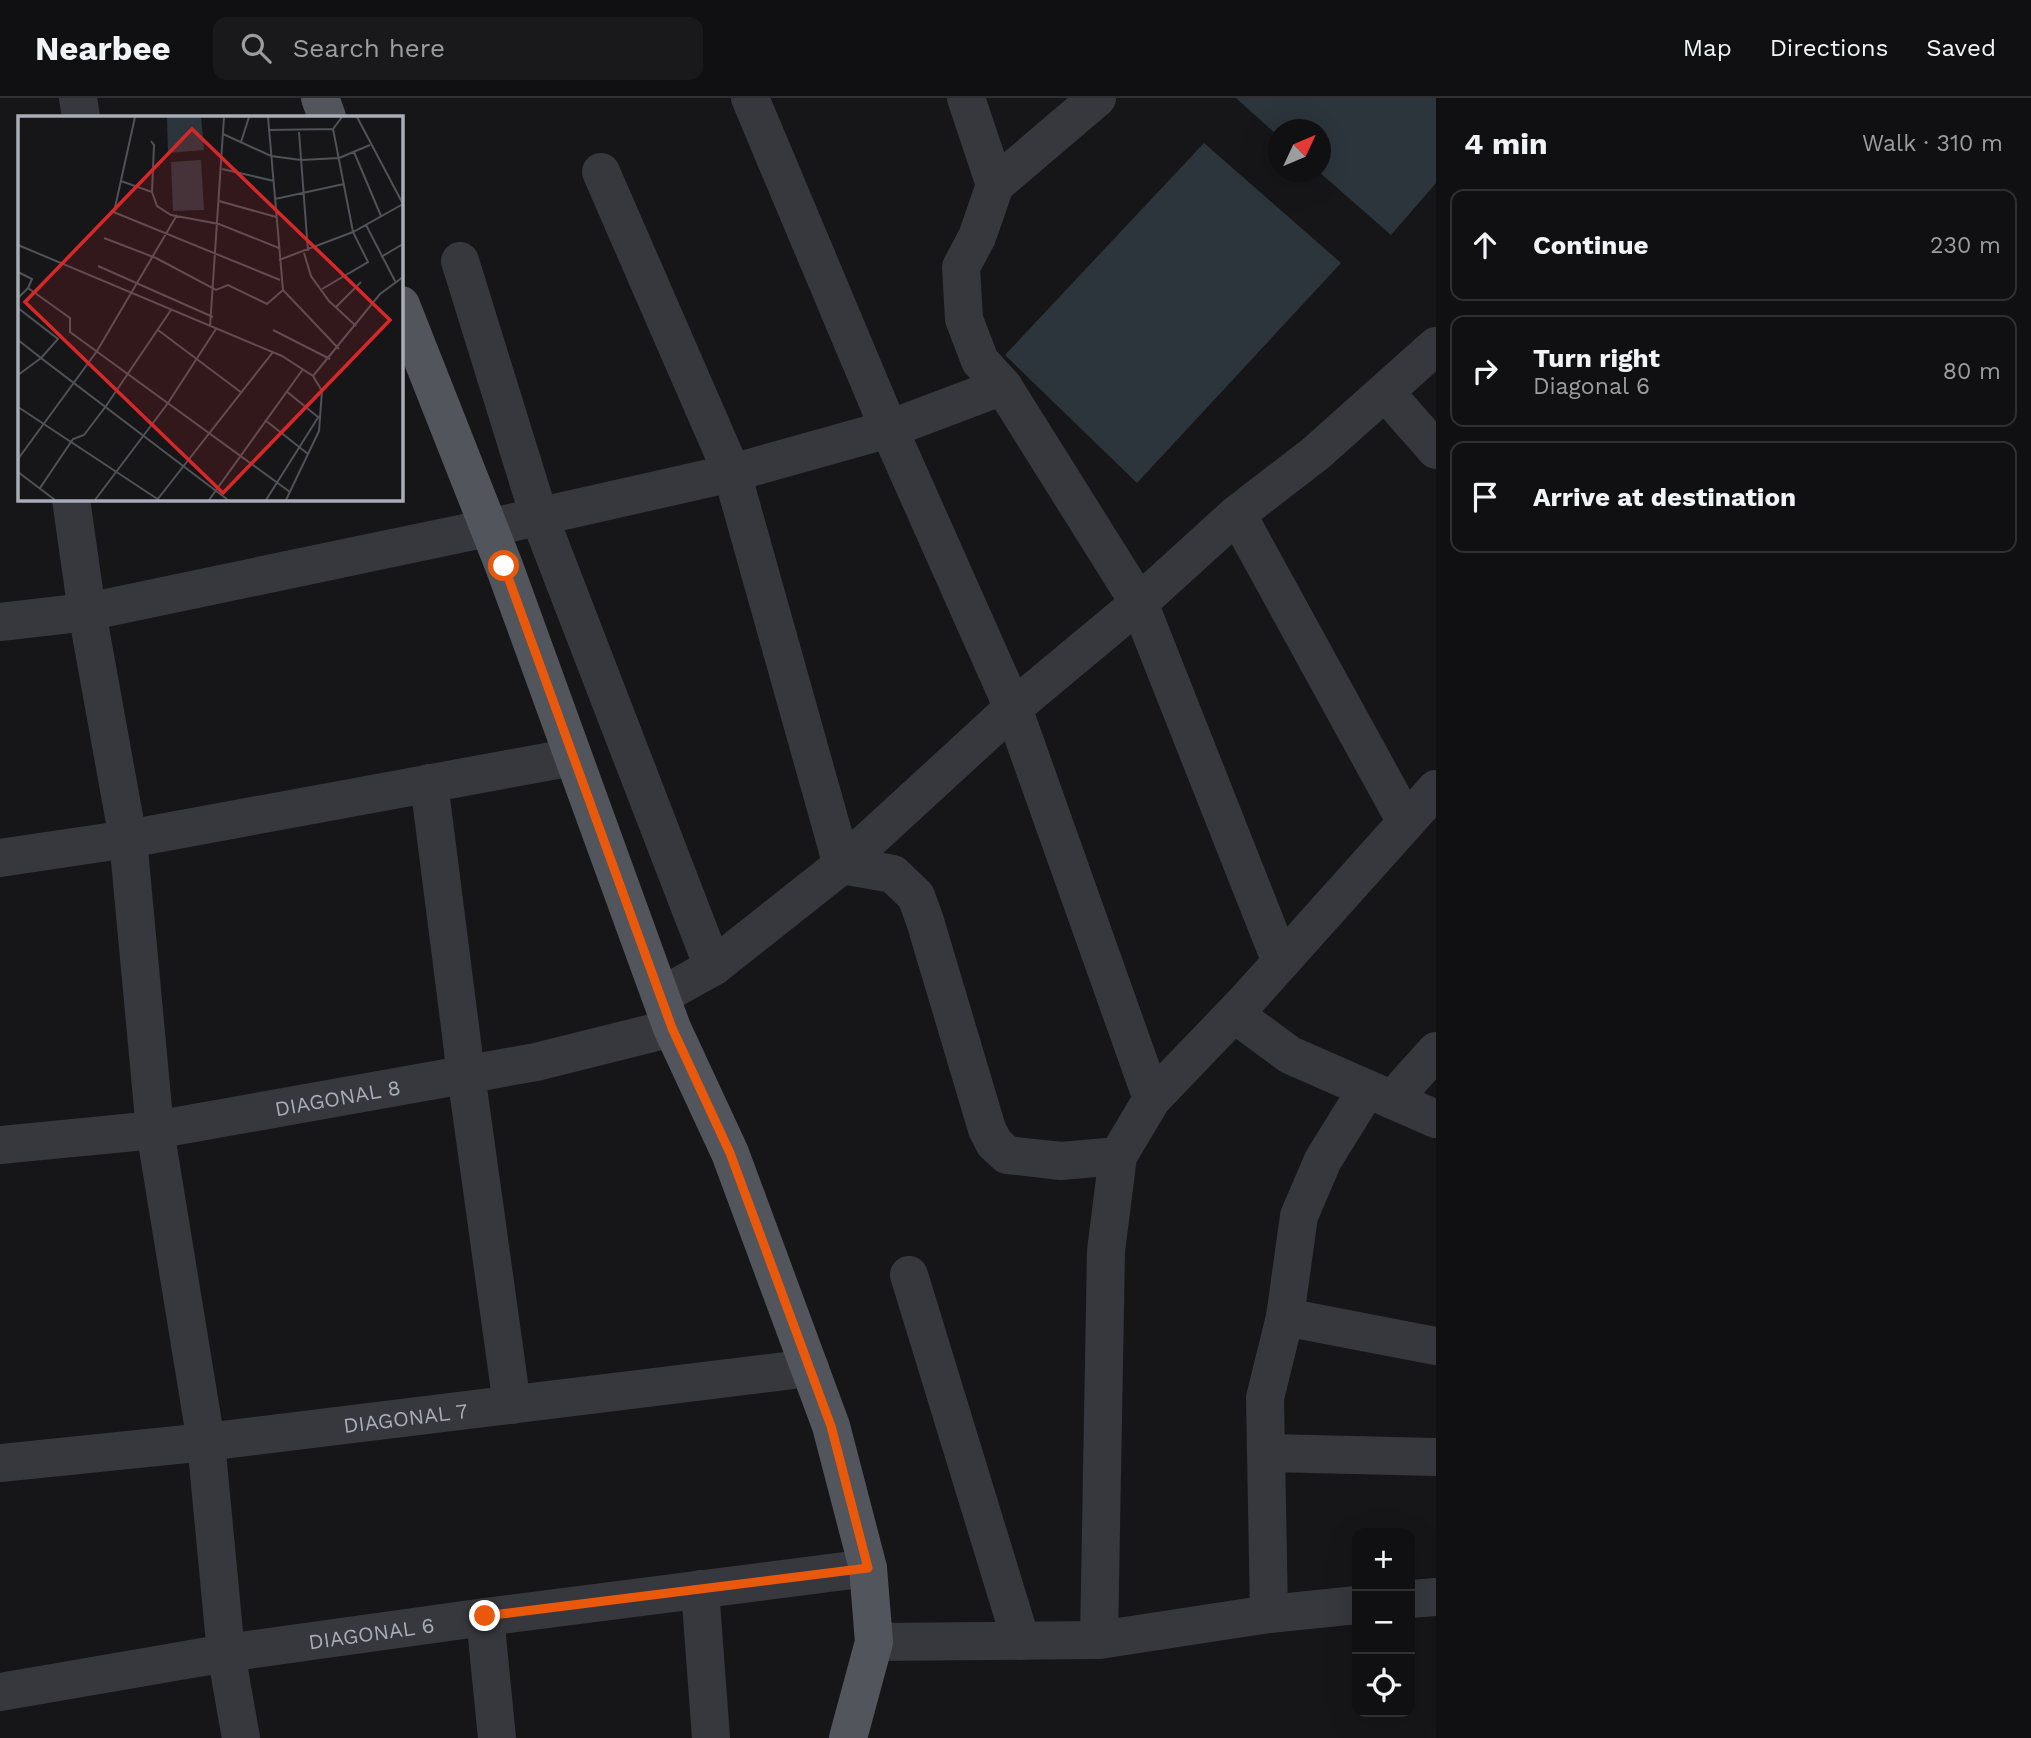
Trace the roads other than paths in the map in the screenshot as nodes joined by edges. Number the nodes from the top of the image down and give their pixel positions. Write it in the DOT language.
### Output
graph roads {
  1 [pos="78,98"];
  2 [pos="320,98"];
  3 [pos="966,98"];
  4 [pos="1097,98"];
  5 [pos="759,102"];
  6 [pos="81,116"];
  7 [pos="327,116"];
  8 [pos="601,172"];
  9 [pos="995,185"];
  10 [pos="460,261"];
  11 [pos="402,308"];
  12 [pos="1436,346"];
  13 [pos="1003,386"];
  14 [pos="1385,392"];
  15 [pos="889,429"];
  16 [pos="1436,450"];
  17 [pos="732,473"];
  18 [pos="71,500"];
  19 [pos="1237,514"];
  20 [pos="539,516"];
  21 [pos="488,528"];
  22 [pos="1139,603"];
  23 [pos="87,612"];
  24 [pos="0,622"];
  25 [pos="1013,708"];
  26 [pos="573,757"];
  27 [pos="429,783"];
  28 [pos="1436,789"];
  29 [pos="1406,822"];
  30 [pos="128,839"];
  31 [pos="0,858"];
  32 [pos="842,865"];
  33 [pos="1281,962"];
  34 [pos="713,967"];
  35 [pos="666,1012"];
  36 [pos="1234,1014"];
  37 [pos="1436,1051"];
  38 [pos="466,1074"];
  39 [pos="1380,1095"];
  40 [pos="1153,1099"];
  41 [pos="1436,1119"];
  42 [pos="155,1130"];
  43 [pos="0,1145"];
  44 [pos="1118,1156"];
  45 [pos="908,1275"];
  46 [pos="1285,1317"];
  47 [pos="1436,1346"];
  48 [pos="810,1368"];
  49 [pos="512,1405"];
  50 [pos="206,1442"];
  51 [pos="1267,1452"];
  52 [pos="1436,1457"];
  53 [pos="0,1463"];
  54 [pos="868,1568"];
  55 [pos="700,1589"];
  56 [pos="1436,1597"];
  57 [pos="1415,1599"];
  58 [pos="1352,1606"];
  59 [pos="1269,1614"];
  60 [pos="485,1616"];
  61 [pos="1100,1640"];
  62 [pos="1021,1641"];
  63 [pos="874,1642"];
  64 [pos="226,1653"];
  65 [pos="0,1692"];
  66 [pos="242,1738"];
  67 [pos="497,1738"];
  68 [pos="711,1738"];
  69 [pos="848,1738"];
  1 -- 6 [label="street"];
  2 -- 7 [label="main road"];
  3 -- 9 [label="street"];
  4 -- 9 [label="street"];
  5 -- 15 [label="street"];
  8 -- 17 [label="street"];
  9 -- 13 [label="street"];
  10 -- 20 [label="street"];
  11 -- 21 [label="main road"];
  12 -- 14 [label="street, DIAGONAL 8"];
  13 -- 15 [label="street"];
  13 -- 22 [label="street"];
  14 -- 16 [label="street"];
  14 -- 19 [label="street, DIAGONAL 8"];
  15 -- 17 [label="street"];
  15 -- 25 [label="street"];
  17 -- 20 [label="street"];
  17 -- 32 [label="street"];
  18 -- 23 [label="street"];
  19 -- 22 [label="street, DIAGONAL 8"];
  19 -- 29 [label="street"];
  20 -- 21 [label="street"];
  20 -- 34 [label="street"];
  21 -- 23 [label="street"];
  21 -- 26 [label="main road"];
  22 -- 25 [label="street, DIAGONAL 8"];
  22 -- 33 [label="street"];
  23 -- 24 [label="street"];
  23 -- 30 [label="street"];
  25 -- 32 [label="street, DIAGONAL 8"];
  25 -- 40 [label="street"];
  26 -- 27 [label="street"];
  26 -- 35 [label="main road"];
  27 -- 30 [label="street"];
  27 -- 38 [label="street"];
  28 -- 29 [label="street"];
  29 -- 33 [label="street"];
  30 -- 31 [label="street"];
  30 -- 42 [label="street"];
  32 -- 34 [label="street, DIAGONAL 8"];
  32 -- 44 [label="street"];
  33 -- 36 [label="street"];
  34 -- 35 [label="street, DIAGONAL 8"];
  35 -- 38 [label="street, DIAGONAL 8"];
  35 -- 48 [label="main road"];
  36 -- 39 [label="street"];
  36 -- 40 [label="street"];
  37 -- 39 [label="street"];
  38 -- 42 [label="street, DIAGONAL 8"];
  38 -- 49 [label="street"];
  39 -- 41 [label="street"];
  39 -- 46 [label="street"];
  40 -- 44 [label="street"];
  42 -- 43 [label="street, DIAGONAL 8"];
  42 -- 50 [label="street"];
  44 -- 61 [label="street"];
  45 -- 62 [label="street"];
  46 -- 47 [label="street"];
  46 -- 51 [label="street"];
  48 -- 49 [label="street, DIAGONAL 7"];
  48 -- 54 [label="main road"];
  49 -- 50 [label="street, DIAGONAL 7"];
  50 -- 53 [label="street, DIAGONAL 7"];
  50 -- 64 [label="street"];
  51 -- 52 [label="street"];
  51 -- 59 [label="street"];
  54 -- 55 [label="street, DIAGONAL 6"];
  54 -- 63 [label="main road"];
  55 -- 60 [label="street, DIAGONAL 6"];
  55 -- 68 [label="street"];
  56 -- 57 [label="street"];
  58 -- 59 [label="street"];
  59 -- 61 [label="street"];
  60 -- 64 [label="street, DIAGONAL 6"];
  60 -- 67 [label="street"];
  61 -- 62 [label="street"];
  62 -- 63 [label="street"];
  63 -- 69 [label="main road"];
  64 -- 65 [label="street, DIAGONAL 6"];
  64 -- 66 [label="street"];
}
